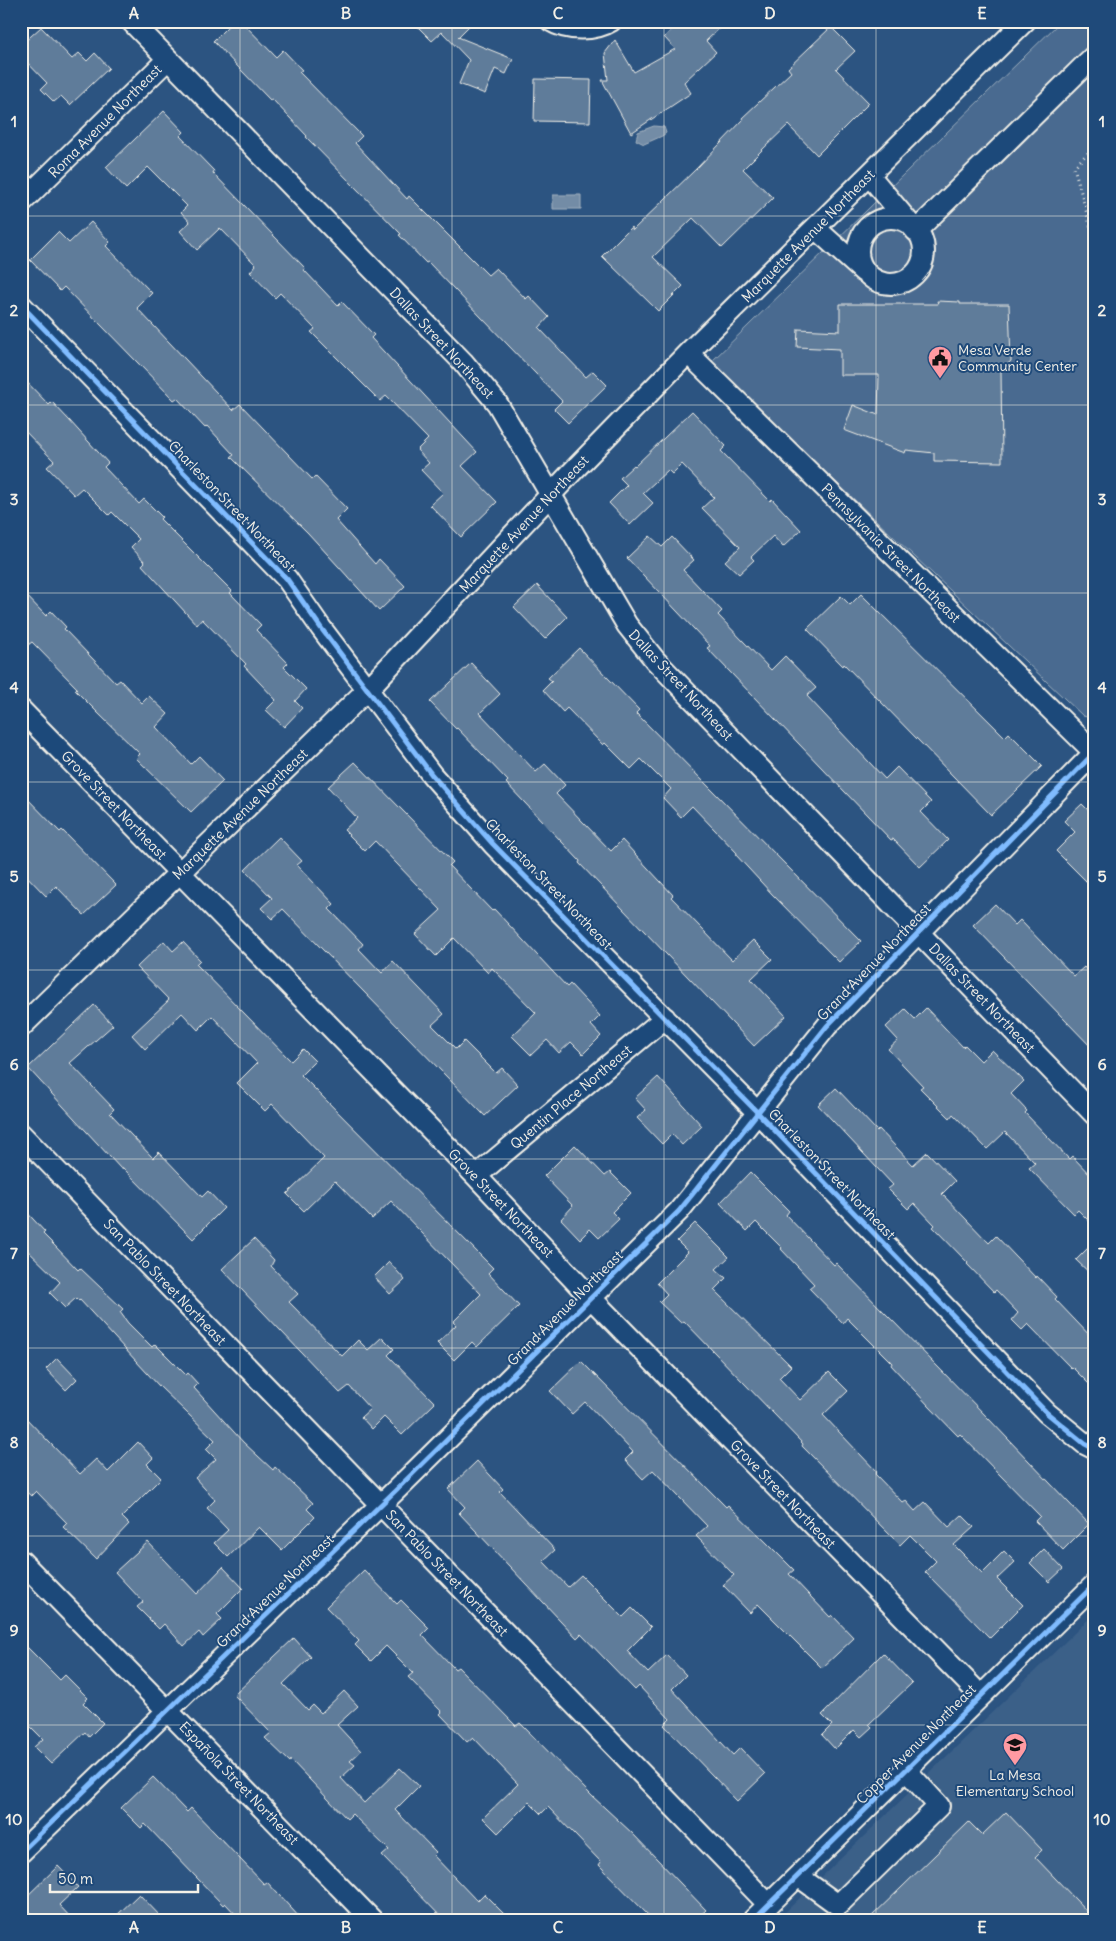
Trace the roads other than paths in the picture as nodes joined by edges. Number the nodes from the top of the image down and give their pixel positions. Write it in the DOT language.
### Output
graph roads {
  1 [pos="131,21"];
  2 [pos="551,21"];
  3 [pos="611,21"];
  4 [pos="1025,21"];
  5 [pos="1095,55"];
  6 [pos="168,59"];
  7 [pos="869,175"];
  8 [pos="21,203"];
  9 [pos="816,228"];
  10 [pos="916,231"];
  11 [pos="868,275"];
  12 [pos="21,305"];
  13 [pos="688,353"];
  14 [pos="552,496"];
  15 [pos="368,689"];
  16 [pos="21,710"];
  17 [pos="1095,753"];
  18 [pos="180,873"];
  19 [pos="918,931"];
  20 [pos="665,1018"];
  21 [pos="21,1026"];
  22 [pos="758,1114"];
  23 [pos="1095,1115"];
  24 [pos="21,1134"];
  25 [pos="476,1176"];
  26 [pos="591,1298"];
  27 [pos="1095,1449"];
  28 [pos="380,1504"];
  29 [pos="21,1561"];
  30 [pos="1095,1584"];
  31 [pos="981,1696"];
  32 [pos="167,1710"];
  33 [pos="906,1770"];
  34 [pos="21,1852"];
  35 [pos="798,1876"];
  36 [pos="768,1904"];
  37 [pos="372,1920"];
  38 [pos="753,1920"];
  1 -- 6 [label="street, Dallas Street Northeast"];
  2 -- 3 [label="street"];
  4 -- 7 [label="street, Marquette Avenue Northeast"];
  5 -- 10 [label="street"];
  6 -- 8 [label="street, Roma Avenue Northeast"];
  6 -- 14 [label="street, Dallas Street Northeast"];
  7 -- 9 [label="street, Marquette Avenue Northeast"];
  7 -- 10 [label="street"];
  9 -- 11 [label="street"];
  9 -- 13 [label="street, Marquette Avenue Northeast"];
  10 -- 11 [label="street"];
  10 -- 11 [label="street"];
  12 -- 15 [label="street, Charleston Street Northeast"];
  13 -- 14 [label="street, Marquette Avenue Northeast"];
  13 -- 17 [label="street, Pennsylvania Street Northeast"];
  14 -- 15 [label="street, Marquette Avenue Northeast"];
  14 -- 19 [label="street, Dallas Street Northeast"];
  15 -- 18 [label="street, Marquette Avenue Northeast"];
  15 -- 20 [label="street, Charleston Street Northeast"];
  16 -- 18 [label="street, Grove Street Northeast"];
  17 -- 19 [label="street, Grand Avenue Northeast"];
  18 -- 21 [label="street, Marquette Avenue Northeast"];
  18 -- 25 [label="street, Grove Street Northeast"];
  19 -- 22 [label="street, Grand Avenue Northeast"];
  19 -- 23 [label="street, Dallas Street Northeast"];
  20 -- 22 [label="street, Charleston Street Northeast"];
  20 -- 25 [label="street, Quentin Place Northeast"];
  22 -- 26 [label="street, Grand Avenue Northeast"];
  22 -- 27 [label="street, Charleston Street Northeast"];
  24 -- 28 [label="street, San Pablo Street Northeast"];
  25 -- 26 [label="street, Grove Street Northeast"];
  26 -- 28 [label="street, Grand Avenue Northeast"];
  26 -- 31 [label="street, Grove Street Northeast"];
  28 -- 32 [label="street, Grand Avenue Northeast"];
  28 -- 36 [label="street, San Pablo Street Northeast"];
  29 -- 32 [label="street, Española Street Northeast"];
  30 -- 31 [label="street, Copper Avenue Northeast"];
  31 -- 33 [label="street, Copper Avenue Northeast"];
  32 -- 34 [label="street, Grand Avenue Northeast"];
  32 -- 37 [label="street, Española Street Northeast"];
  33 -- 35 [label="street, Copper Avenue Northeast"];
  33 -- 35 [label="street"];
  35 -- 36 [label="street, Copper Avenue Northeast"];
  36 -- 38 [label="street, Copper Avenue Northeast"];
}
